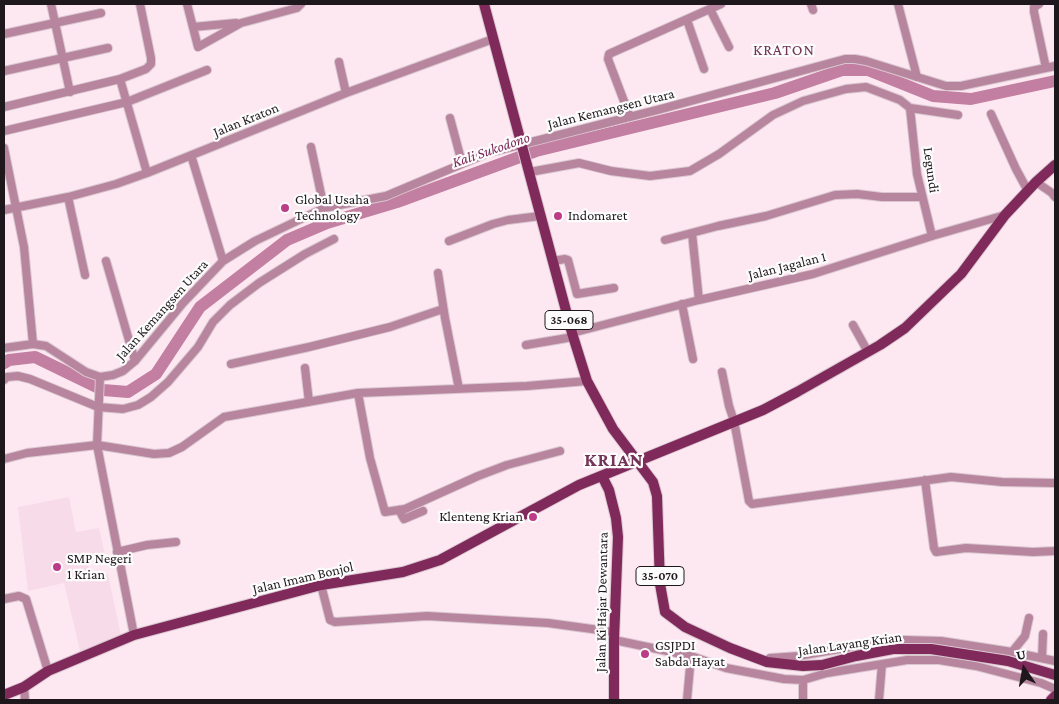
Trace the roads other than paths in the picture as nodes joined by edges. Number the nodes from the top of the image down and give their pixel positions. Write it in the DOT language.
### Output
graph roads {
  1 [pos="50,4"];
  2 [pos="140,4"];
  3 [pos="187,4"];
  4 [pos="301,4"];
  5 [pos="484,4"];
  6 [pos="721,4"];
  7 [pos="898,4"];
  8 [pos="1039,4"];
  9 [pos="710,9"];
  10 [pos="101,13"];
  11 [pos="687,20"];
  12 [pos="241,22"];
  13 [pos="55,24"];
  14 [pos="193,27"];
  15 [pos="4,34"];
  16 [pos="493,39"];
  17 [pos="729,47"];
  18 [pos="108,48"];
  19 [pos="62,58"];
  20 [pos="339,62"];
  21 [pos="1055,66"];
  22 [pos="1046,68"];
  23 [pos="704,69"];
  24 [pos="207,70"];
  25 [pos="4,71"];
  26 [pos="917,77"];
  27 [pos="120,79"];
  28 [pos="70,92"];
  29 [pos="346,93"];
  30 [pos="127,102"];
  31 [pos="4,107"];
  32 [pos="910,108"];
  33 [pos="992,114"];
  34 [pos="958,115"];
  35 [pos="630,117"];
  36 [pos="450,118"];
  37 [pos="4,131"];
  38 [pos="311,147"];
  39 [pos="4,148"];
  40 [pos="523,148"];
  41 [pos="191,155"];
  42 [pos="462,163"];
  43 [pos="1055,165"];
  44 [pos="529,169"];
  45 [pos="147,173"];
  46 [pos="1036,182"];
  47 [pos="1028,191"];
  48 [pos="68,197"];
  49 [pos="922,197"];
  50 [pos="1055,197"];
  51 [pos="16,207"];
  52 [pos="324,208"];
  53 [pos="4,210"];
  54 [pos="1005,215"];
  55 [pos="540,216"];
  56 [pos="692,233"];
  57 [pos="932,236"];
  58 [pos="334,239"];
  59 [pos="665,240"];
  60 [pos="449,241"];
  61 [pos="223,261"];
  62 [pos="553,261"];
  63 [pos="106,262"];
  64 [pos="438,273"];
  65 [pos="85,275"];
  66 [pos="614,288"];
  67 [pos="699,300"];
  68 [pos="682,304"];
  69 [pos="443,309"];
  70 [pos="854,325"];
  71 [pos="573,335"];
  72 [pos="32,344"];
  73 [pos="526,344"];
  74 [pos="4,348"];
  75 [pos="868,352"];
  76 [pos="693,359"];
  77 [pos="135,360"];
  78 [pos="231,364"];
  79 [pos="305,368"];
  80 [pos="722,372"];
  81 [pos="100,379"];
  82 [pos="4,380"];
  83 [pos="587,382"];
  84 [pos="459,389"];
  85 [pos="358,393"];
  86 [pos="309,402"];
  87 [pos="98,404"];
  88 [pos="734,421"];
  89 [pos="97,445"];
  90 [pos="560,451"];
  91 [pos="4,459"];
  92 [pos="637,462"];
  93 [pos="602,476"];
  94 [pos="925,480"];
  95 [pos="1055,483"];
  96 [pos="423,511"];
  97 [pos="400,514"];
  98 [pos="176,542"];
  99 [pos="1055,551"];
  100 [pos="118,552"];
  101 [pos="321,585"];
  102 [pos="4,599"];
  103 [pos="1028,618"];
  104 [pos="1043,634"];
  105 [pos="134,635"];
  106 [pos="614,636"];
  107 [pos="942,641"];
  108 [pos="738,652"];
  109 [pos="1012,652"];
  110 [pos="691,656"];
  111 [pos="940,656"];
  112 [pos="1042,658"];
  113 [pos="1055,661"];
  114 [pos="882,664"];
  115 [pos="48,671"];
  116 [pos="1055,675"];
  117 [pos="804,680"];
  118 [pos="24,687"];
  119 [pos="1055,690"];
  120 [pos="4,695"];
  121 [pos="1055,696"];
  122 [pos="25,700"];
  123 [pos="614,700"];
  124 [pos="687,700"];
  125 [pos="803,700"];
  126 [pos="879,700"];
  127 [pos="1052,700"];
  1 -- 13 [label="street"];
  2 -- 27 [label="street"];
  3 -- 14 [label="street"];
  4 -- 12 [label="street"];
  5 -- 16 [label="main road, 35-068"];
  6 -- 9 [label="street"];
  7 -- 26 [label="street"];
  8 -- 22 [label="street"];
  9 -- 11 [label="street"];
  9 -- 17 [label="street"];
  10 -- 13 [label="street"];
  11 -- 23 [label="street"];
  11 -- 35 [label="street"];
  12 -- 14 [label="street"];
  12 -- 14 [label="street"];
  13 -- 15 [label="street"];
  13 -- 19 [label="street"];
  16 -- 29 [label="street, Jalan Kraton"];
  16 -- 40 [label="main road, 35-068"];
  18 -- 19 [label="street"];
  19 -- 25 [label="street"];
  19 -- 28 [label="street"];
  20 -- 29 [label="street"];
  21 -- 22 [label="street, Jalan Kemangsen Utara"];
  22 -- 26 [label="street, Jalan Kemangsen Utara"];
  24 -- 30 [label="street"];
  26 -- 35 [label="street, Jalan Kemangsen Utara"];
  27 -- 28 [label="street"];
  27 -- 30 [label="street"];
  28 -- 31 [label="street"];
  29 -- 41 [label="street, Jalan Kraton"];
  30 -- 37 [label="street"];
  30 -- 45 [label="street"];
  32 -- 34 [label="street"];
  32 -- 44 [label="street"];
  32 -- 49 [label="street, Legundi"];
  33 -- 47 [label="street"];
  35 -- 40 [label="street, Jalan Kemangsen Utara"];
  36 -- 42 [label="street"];
  38 -- 52 [label="street"];
  39 -- 51 [label="street"];
  40 -- 42 [label="street, Jalan Kemangsen Utara"];
  40 -- 44 [label="main road, 35-068"];
  41 -- 45 [label="street, Jalan Kraton"];
  41 -- 61 [label="street"];
  42 -- 52 [label="street, Jalan Kemangsen Utara"];
  43 -- 46 [label="main road, Jalan Imam Bonjol"];
  44 -- 55 [label="main road, 35-068"];
  45 -- 48 [label="street, Jalan Kraton"];
  46 -- 47 [label="main road, Jalan Imam Bonjol"];
  46 -- 50 [label="street"];
  47 -- 54 [label="main road, Jalan Imam Bonjol"];
  48 -- 51 [label="street, Jalan Kraton"];
  48 -- 65 [label="street"];
  49 -- 56 [label="street"];
  49 -- 57 [label="street, Legundi"];
  51 -- 53 [label="street, Jalan Kraton"];
  51 -- 72 [label="street"];
  52 -- 61 [label="street, Jalan Kemangsen Utara"];
  54 -- 57 [label="street, Jalan Jagalan 1"];
  54 -- 75 [label="main road, Jalan Imam Bonjol"];
  55 -- 60 [label="street"];
  55 -- 62 [label="main road, 35-068"];
  56 -- 59 [label="street"];
  56 -- 67 [label="street"];
  57 -- 67 [label="street, Jalan Jagalan 1"];
  58 -- 87 [label="street"];
  61 -- 77 [label="street, Jalan Kemangsen Utara"];
  62 -- 66 [label="street"];
  62 -- 71 [label="main road, 35-068"];
  63 -- 77 [label="street"];
  64 -- 69 [label="street"];
  67 -- 68 [label="street, Jalan Jagalan 1"];
  68 -- 71 [label="street, Jalan Jagalan 1"];
  68 -- 76 [label="street"];
  69 -- 78 [label="street"];
  69 -- 84 [label="street"];
  70 -- 75 [label="street"];
  71 -- 73 [label="street, Jalan Jagalan 1"];
  71 -- 83 [label="main road, 35-068"];
  72 -- 74 [label="street"];
  72 -- 81 [label="street"];
  75 -- 88 [label="main road, Jalan Imam Bonjol"];
  77 -- 81 [label="street, Jalan Kemangsen Utara"];
  79 -- 86 [label="street"];
  80 -- 88 [label="street"];
  81 -- 87 [label="street"];
  82 -- 87 [label="street"];
  83 -- 84 [label="street"];
  83 -- 92 [label="main road, 35-068"];
  84 -- 85 [label="street"];
  85 -- 86 [label="street"];
  85 -- 97 [label="street"];
  86 -- 89 [label="street"];
  87 -- 89 [label="street"];
  88 -- 92 [label="main road, Jalan Imam Bonjol"];
  88 -- 94 [label="street"];
  89 -- 91 [label="street"];
  89 -- 100 [label="street"];
  90 -- 97 [label="street"];
  92 -- 93 [label="main road, Jalan Imam Bonjol"];
  92 -- 108 [label="main road, 35-070"];
  93 -- 101 [label="main road, Jalan Imam Bonjol"];
  93 -- 106 [label="main road, Jalan Ki Hajar Dewantara"];
  94 -- 95 [label="street"];
  94 -- 99 [label="street"];
  96 -- 97 [label="street"];
  98 -- 100 [label="street"];
  100 -- 105 [label="street"];
  101 -- 105 [label="main road, Jalan Imam Bonjol"];
  101 -- 106 [label="street"];
  102 -- 115 [label="street"];
  103 -- 109 [label="street"];
  104 -- 112 [label="street"];
  105 -- 115 [label="main road, Jalan Imam Bonjol"];
  106 -- 110 [label="street"];
  106 -- 123 [label="main road, Jalan Ki Hajar Dewantara"];
  107 -- 108 [label="street"];
  107 -- 109 [label="street"];
  107 -- 111 [label="street"];
  108 -- 116 [label="main road, Jalan Layang Krian / 35-070, bridge"];
  109 -- 112 [label="street"];
  110 -- 117 [label="street"];
  110 -- 124 [label="street"];
  111 -- 114 [label="street"];
  111 -- 119 [label="street"];
  112 -- 113 [label="street"];
  114 -- 117 [label="street"];
  114 -- 126 [label="street"];
  115 -- 118 [label="main road, Jalan Imam Bonjol"];
  117 -- 125 [label="street"];
  118 -- 120 [label="main road, Jalan Imam Bonjol"];
  118 -- 122 [label="street"];
  121 -- 127 [label="main road"];
}
